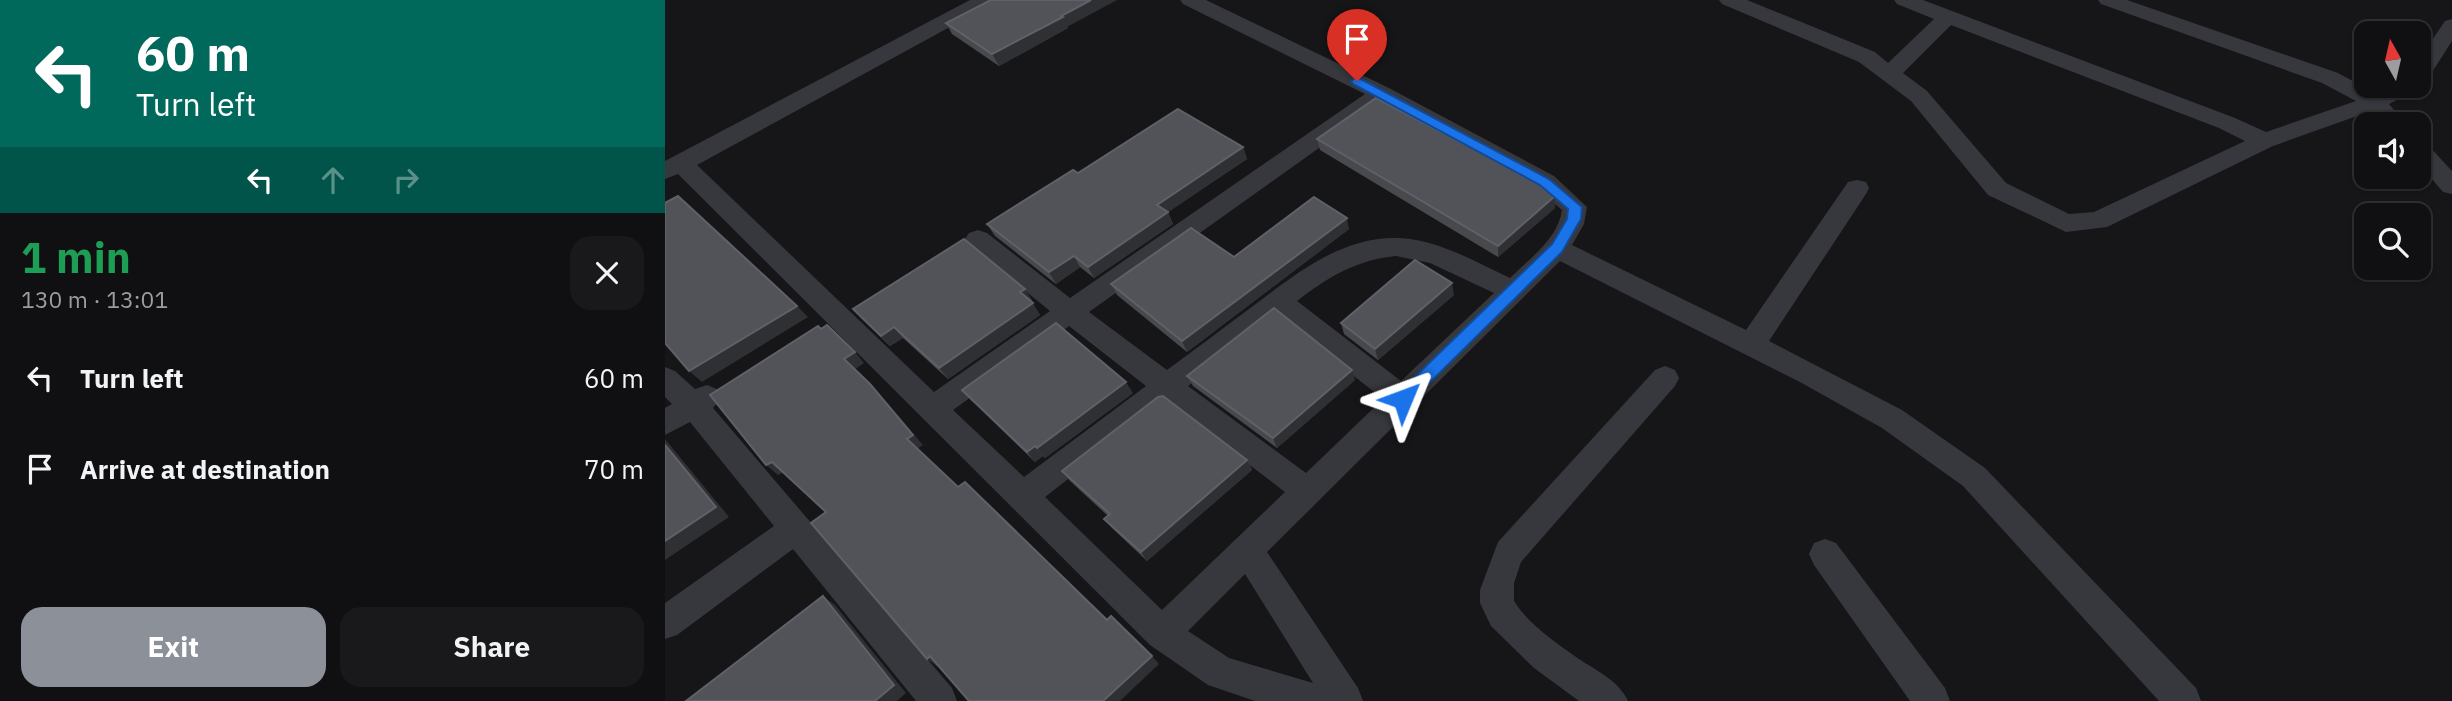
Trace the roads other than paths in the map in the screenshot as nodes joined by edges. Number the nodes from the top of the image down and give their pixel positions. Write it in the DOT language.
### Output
graph roads {
  1 [pos="985,0"];
  2 [pos="1191,0"];
  3 [pos="1728,0"];
  4 [pos="1904,0"];
  5 [pos="2108,0"];
  6 [pos="1948,17"];
  7 [pos="2452,24"];
  8 [pos="2431,59"];
  9 [pos="1889,74"];
  10 [pos="1381,93"];
  11 [pos="2383,98"];
  12 [pos="2375,102"];
  13 [pos="2384,112"];
  14 [pos="2265,141"];
  15 [pos="2431,163"];
  16 [pos="673,167"];
  17 [pos="2452,187"];
  18 [pos="1857,188"];
  19 [pos="978,239"];
  20 [pos="1557,248"];
  21 [pos="1513,291"];
  22 [pos="1278,301"];
  23 [pos="1068,313"];
  24 [pos="1751,345"];
  25 [pos="1665,378"];
  26 [pos="665,379"];
  27 [pos="727,385"];
  28 [pos="1168,385"];
  29 [pos="1403,399"];
  30 [pos="694,406"];
  31 [pos="933,408"];
  32 [pos="665,424"];
  33 [pos="1308,492"];
  34 [pos="1023,496"];
  35 [pos="796,529"];
  36 [pos="1248,551"];
  37 [pos="1825,554"];
  38 [pos="665,623"];
  39 [pos="1162,633"];
  40 [pos="927,697"];
  41 [pos="1292,699"];
  42 [pos="1345,701"];
  43 [pos="1610,701"];
  44 [pos="1932,701"];
  45 [pos="2183,701"];
  1 -- 16 [label="street"];
  2 -- 10 [label="street"];
  3 -- 9 [label="street"];
  4 -- 6 [label="street"];
  5 -- 12 [label="street"];
  6 -- 9 [label="street"];
  6 -- 14 [label="street"];
  7 -- 8 [label="street"];
  9 -- 14 [label="street"];
  10 -- 20 [label="street"];
  10 -- 23 [label="street"];
  11 -- 12 [label="street"];
  12 -- 13 [label="street"];
  12 -- 14 [label="street"];
  15 -- 17 [label="street"];
  16 -- 31 [label="street"];
  18 -- 24 [label="street"];
  19 -- 23 [label="street"];
  20 -- 21 [label="street"];
  20 -- 24 [label="street"];
  21 -- 22 [label="street"];
  21 -- 29 [label="street"];
  22 -- 28 [label="street"];
  22 -- 29 [label="street"];
  23 -- 28 [label="street"];
  23 -- 31 [label="street"];
  24 -- 45 [label="street"];
  25 -- 43 [label="street"];
  26 -- 30 [label="street"];
  27 -- 30 [label="street"];
  28 -- 33 [label="street"];
  28 -- 34 [label="street"];
  29 -- 33 [label="street"];
  30 -- 32 [label="street"];
  30 -- 35 [label="street"];
  31 -- 34 [label="street"];
  33 -- 36 [label="street"];
  34 -- 39 [label="street"];
  35 -- 38 [label="street"];
  35 -- 40 [label="street"];
  36 -- 39 [label="street"];
  36 -- 42 [label="street"];
  37 -- 44 [label="street"];
  39 -- 41 [label="street"];
}
